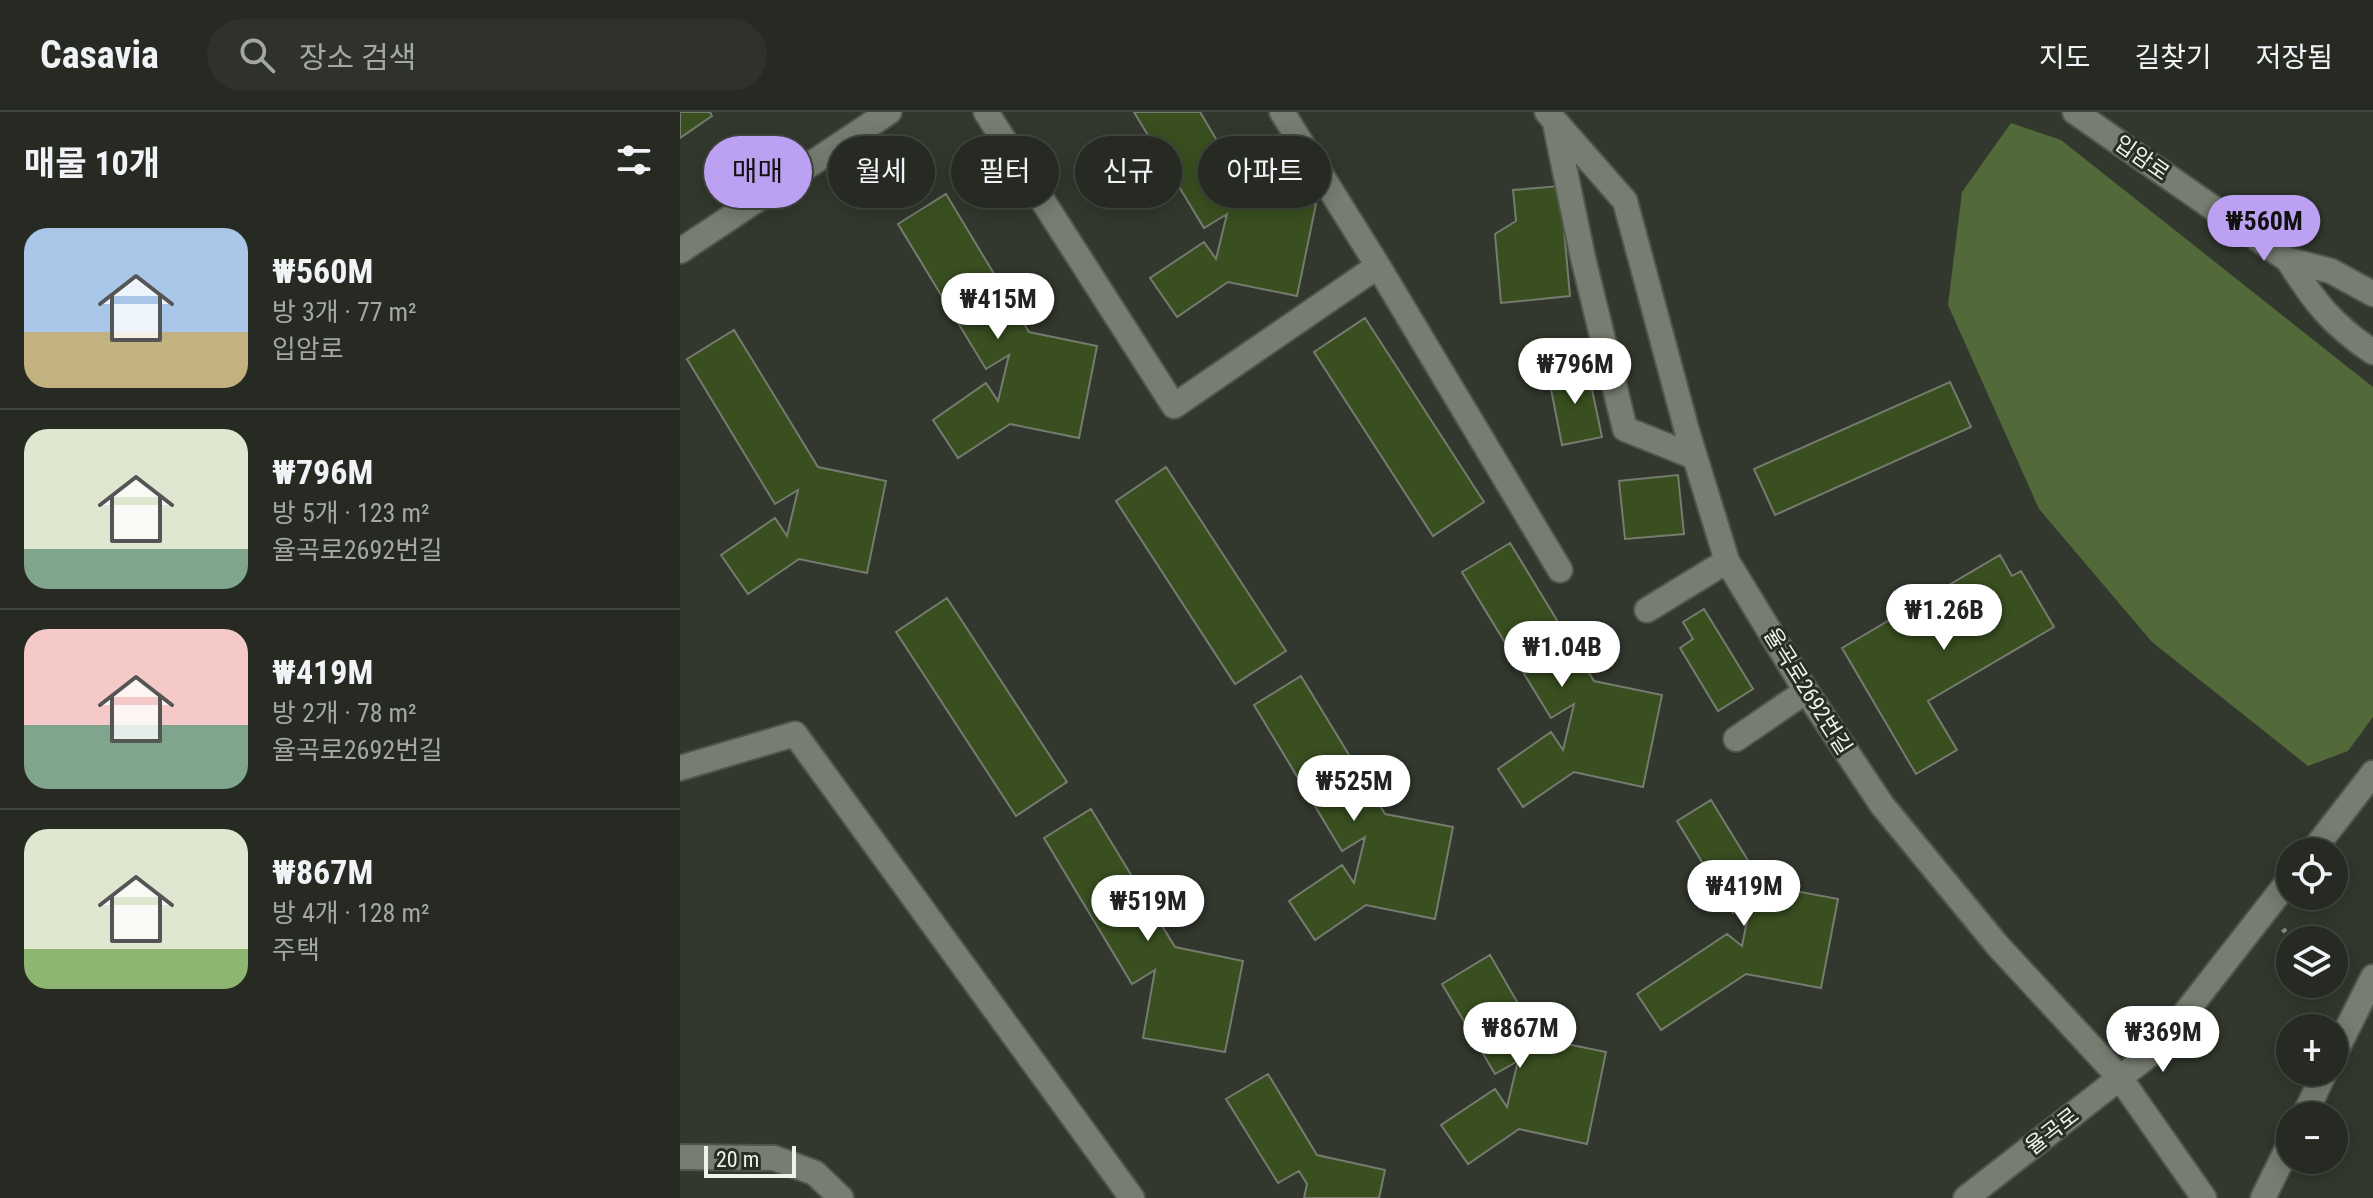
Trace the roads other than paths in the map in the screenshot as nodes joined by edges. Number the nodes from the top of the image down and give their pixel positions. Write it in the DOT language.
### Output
graph roads {
  1 [pos="889,112"];
  2 [pos="986,112"];
  3 [pos="1282,112"];
  4 [pos="2075,112"];
  5 [pos="1551,116"];
  6 [pos="680,251"];
  7 [pos="2288,260"];
  8 [pos="1378,266"];
  9 [pos="2373,294"];
  10 [pos="2373,352"];
  11 [pos="1695,457"];
  12 [pos="1727,561"];
  13 [pos="1560,570"];
  14 [pos="1647,610"];
  15 [pos="1806,691"];
  16 [pos="1736,739"];
  17 [pos="680,768"];
  18 [pos="2373,773"];
  19 [pos="2323,838"];
  20 [pos="2276,897"];
  21 [pos="2373,977"];
  22 [pos="2348,1027"];
  23 [pos="2120,1078"];
  24 [pos="680,1157"];
  25 [pos="2276,1172"];
  26 [pos="841,1198"];
  27 [pos="1132,1198"];
  28 [pos="1966,1198"];
  29 [pos="2204,1198"];
  30 [pos="2263,1198"];
  1 -- 6 [label="street"];
  2 -- 8 [label="street"];
  3 -- 8 [label="street"];
  4 -- 7 [label="street, 입암로"];
  5 -- 11 [label="street, 율곡로2692번길"];
  5 -- 11 [label="street"];
  7 -- 9 [label="street"];
  7 -- 10 [label="street"];
  8 -- 13 [label="street"];
  11 -- 12 [label="street, 율곡로2692번길"];
  12 -- 14 [label="street"];
  12 -- 15 [label="street, 율곡로2692번길"];
  15 -- 16 [label="street"];
  15 -- 23 [label="street, 율곡로2692번길"];
  17 -- 27 [label="street"];
  18 -- 19 [label="street"];
  20 -- 23 [label="street, 율곡로"];
  21 -- 22 [label="street"];
  23 -- 28 [label="street, 율곡로"];
  23 -- 29 [label="street, 율곡로2692번길"];
  24 -- 26 [label="street"];
  25 -- 30 [label="street"];
}
